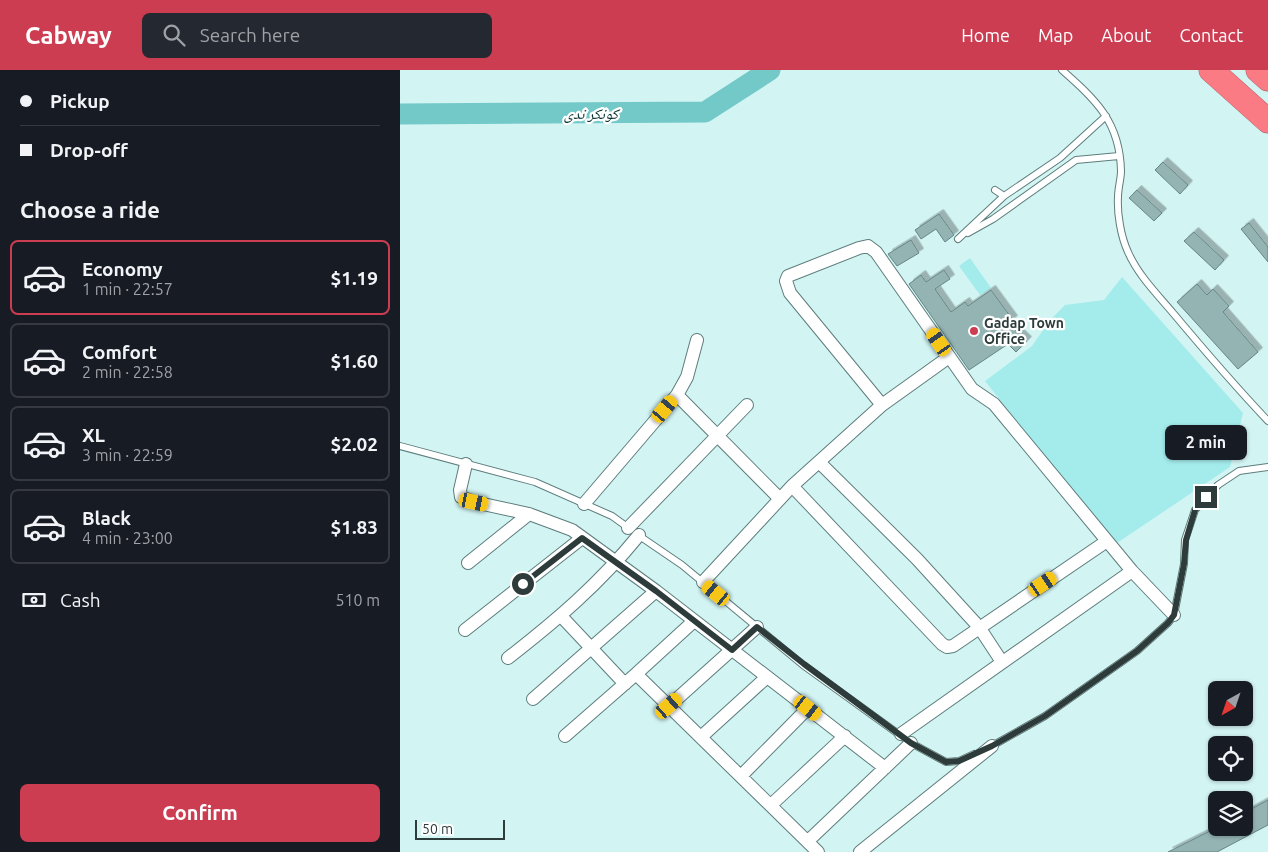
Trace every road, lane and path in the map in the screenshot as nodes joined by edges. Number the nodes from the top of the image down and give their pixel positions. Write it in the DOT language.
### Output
graph roads {
  1 [pos="1062,70"];
  2 [pos="1211,70"];
  3 [pos="1258,70"];
  4 [pos="1268,79"];
  5 [pos="1106,116"];
  6 [pos="1268,121"];
  7 [pos="1119,156"];
  8 [pos="994,190"];
  9 [pos="1004,196"];
  10 [pos="697,340"];
  11 [pos="949,357"];
  12 [pos="677,395"];
  13 [pos="747,405"];
  14 [pos="882,405"];
  15 [pos="1268,421"];
  16 [pos="718,437"];
  17 [pos="400,446"];
  18 [pos="819,462"];
  19 [pos="466,464"];
  20 [pos="1268,467"];
  21 [pos="792,486"];
  22 [pos="780,499"];
  23 [pos="584,504"];
  24 [pos="529,514"];
  25 [pos="633,531"];
  26 [pos="582,538"];
  27 [pos="1107,541"];
  28 [pos="468,563"];
  29 [pos="616,563"];
  30 [pos="1132,571"];
  31 [pos="703,582"];
  32 [pos="656,591"];
  33 [pos="1174,615"];
  34 [pos="561,616"];
  35 [pos="694,621"];
  36 [pos="757,627"];
  37 [pos="980,627"];
  38 [pos="465,630"];
  39 [pos="591,648"];
  40 [pos="732,650"];
  41 [pos="508,658"];
  42 [pos="1002,662"];
  43 [pos="636,674"];
  44 [pos="767,677"];
  45 [pos="624,684"];
  46 [pos="533,699"];
  47 [pos="669,706"];
  48 [pos="808,708"];
  49 [pos="900,734"];
  50 [pos="565,736"];
  51 [pos="845,736"];
  52 [pos="701,737"];
  53 [pos="911,743"];
  54 [pos="992,746"];
  55 [pos="885,768"];
  56 [pos="741,776"];
  57 [pos="771,805"];
  58 [pos="808,841"];
  59 [pos="818,852"];
  60 [pos="860,852"];
  1 -- 5 [label="lane"];
  2 -- 6 [label="highway"];
  3 -- 4 [label="highway"];
  5 -- 7 [label="lane"];
  5 -- 9 [label="lane"];
  7 -- 9 [label="lane"];
  7 -- 15 [label="lane"];
  8 -- 9 [label="lane"];
  10 -- 12 [label="street"];
  11 -- 14 [label="street"];
  11 -- 14 [label="street"];
  11 -- 27 [label="street"];
  12 -- 16 [label="street"];
  12 -- 23 [label="street"];
  13 -- 16 [label="street"];
  14 -- 18 [label="street"];
  16 -- 22 [label="street"];
  16 -- 25 [label="street"];
  17 -- 19 [label="lane"];
  18 -- 21 [label="street"];
  18 -- 37 [label="street"];
  19 -- 23 [label="lane"];
  19 -- 24 [label="street"];
  20 -- 33 [label="lane"];
  21 -- 22 [label="street"];
  21 -- 37 [label="street"];
  22 -- 31 [label="street"];
  23 -- 25 [label="lane"];
  24 -- 26 [label="street"];
  24 -- 28 [label="street"];
  25 -- 29 [label="street"];
  25 -- 31 [label="lane"];
  26 -- 29 [label="street"];
  26 -- 38 [label="street"];
  27 -- 30 [label="street"];
  27 -- 37 [label="street"];
  29 -- 32 [label="street"];
  29 -- 34 [label="street"];
  30 -- 33 [label="street"];
  30 -- 42 [label="street"];
  31 -- 36 [label="lane"];
  32 -- 35 [label="street"];
  32 -- 39 [label="street"];
  33 -- 54 [label="lane"];
  34 -- 39 [label="street"];
  34 -- 41 [label="street"];
  35 -- 40 [label="street"];
  35 -- 43 [label="street"];
  36 -- 40 [label="street"];
  36 -- 49 [label="lane"];
  37 -- 42 [label="street"];
  39 -- 45 [label="street"];
  39 -- 46 [label="street"];
  40 -- 44 [label="street"];
  40 -- 47 [label="street"];
  42 -- 49 [label="street"];
  43 -- 45 [label="street"];
  43 -- 47 [label="street"];
  44 -- 48 [label="street"];
  44 -- 52 [label="street"];
  45 -- 50 [label="street"];
  47 -- 52 [label="street"];
  48 -- 51 [label="street"];
  48 -- 56 [label="street"];
  49 -- 53 [label="lane"];
  51 -- 55 [label="street"];
  51 -- 57 [label="street"];
  52 -- 56 [label="street"];
  53 -- 54 [label="lane"];
  53 -- 55 [label="street"];
  54 -- 60 [label="street"];
  55 -- 58 [label="street"];
  56 -- 57 [label="street"];
  57 -- 58 [label="street"];
  58 -- 59 [label="street"];
}
